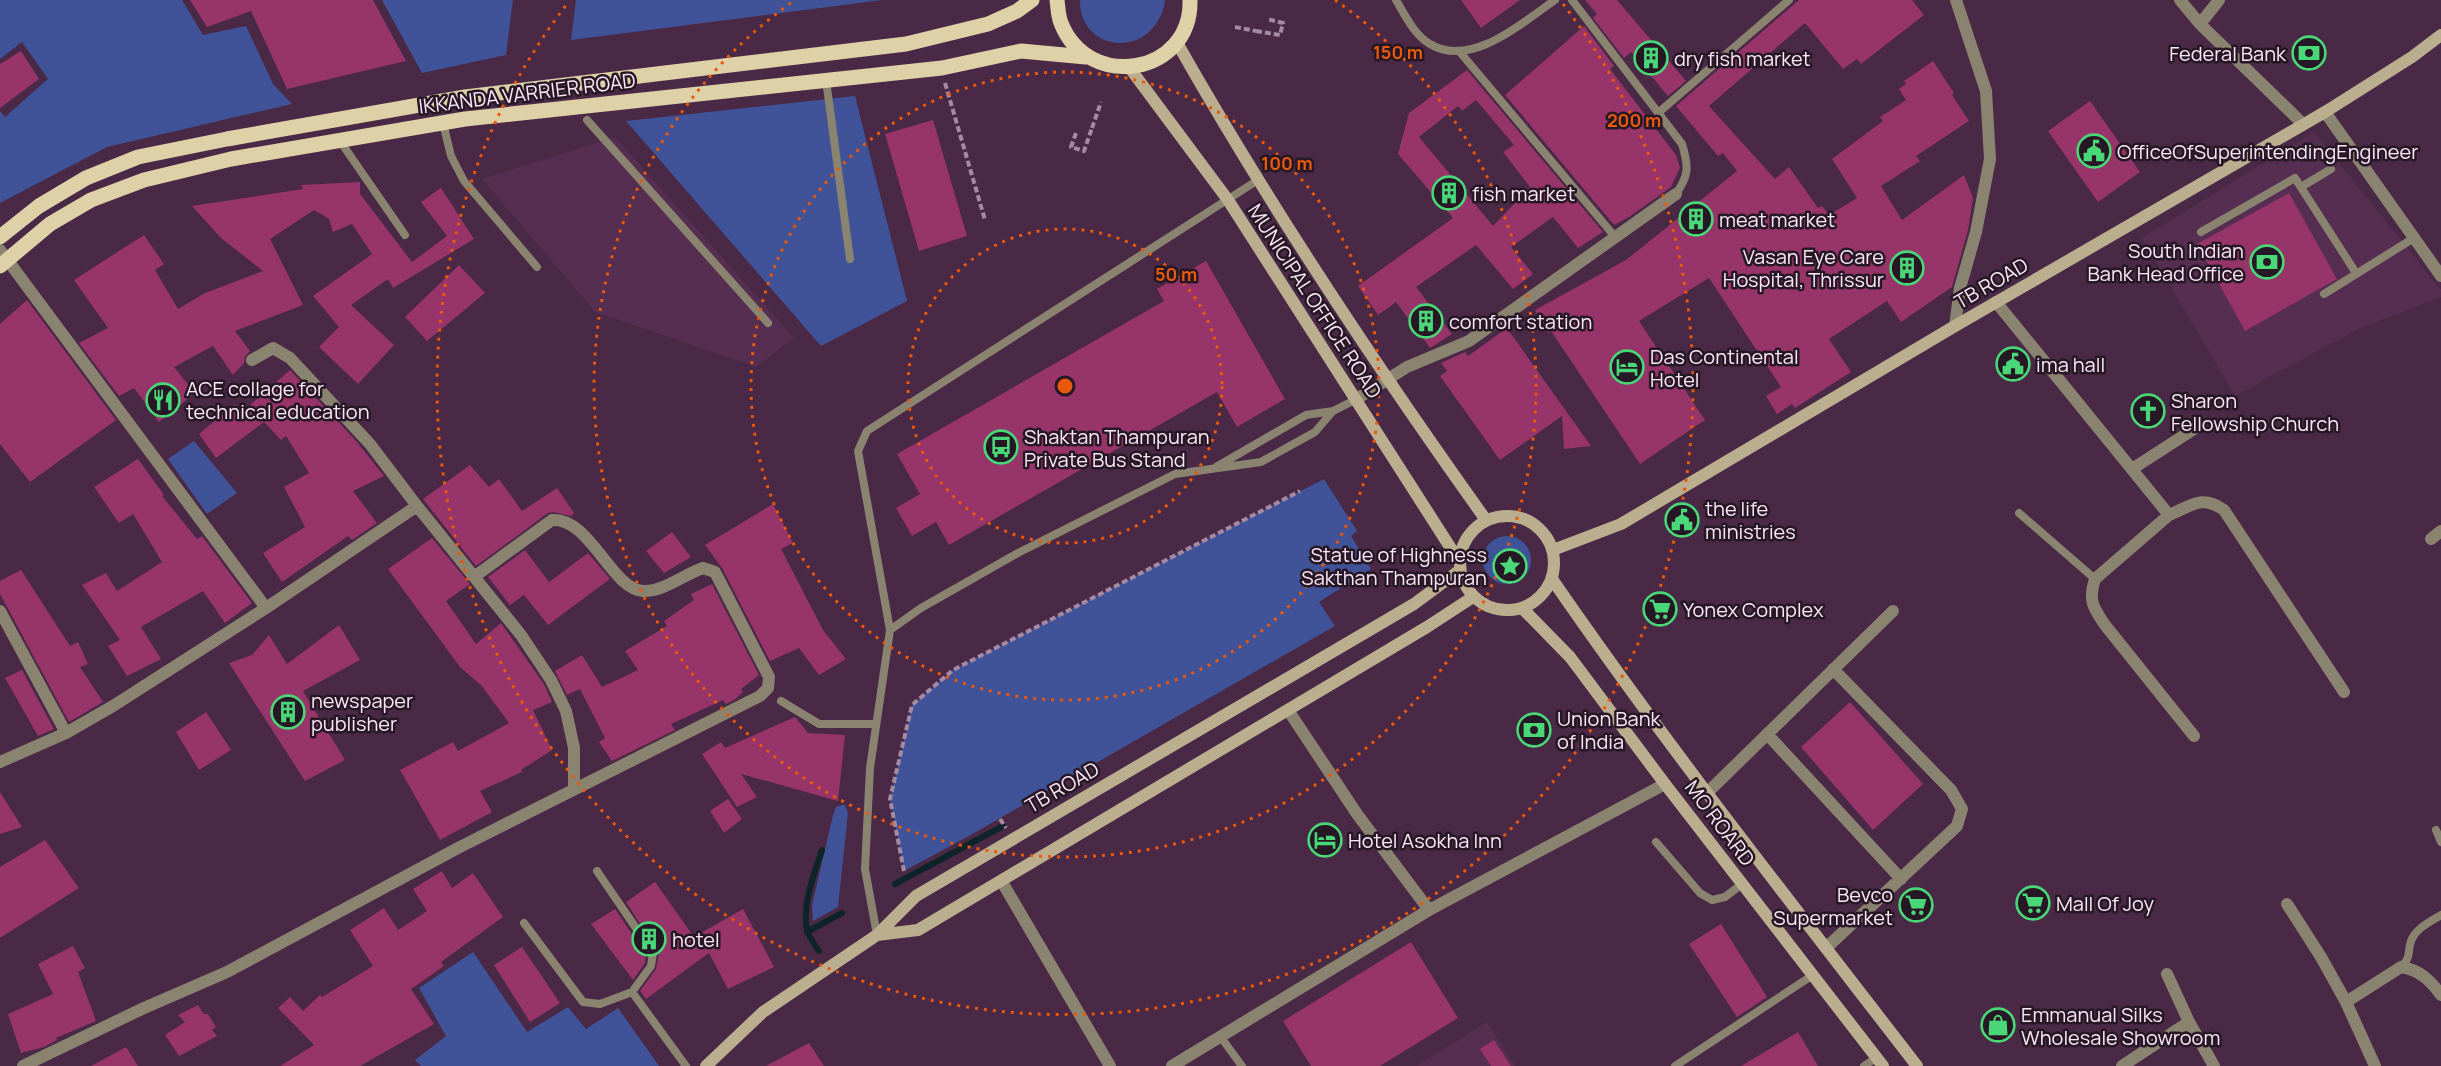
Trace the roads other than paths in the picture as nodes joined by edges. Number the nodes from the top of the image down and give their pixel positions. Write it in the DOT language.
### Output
graph roads {
  1 [pos="1032,0"];
  2 [pos="1057,0"];
  3 [pos="1190,0"];
  4 [pos="1395,0"];
  5 [pos="1556,0"];
  6 [pos="1572,0"];
  7 [pos="1789,0"];
  8 [pos="2180,0"];
  9 [pos="2219,0"];
  10 [pos="1959,2"];
  11 [pos="2200,24"];
  12 [pos="2441,35"];
  13 [pos="1176,41"];
  14 [pos="1459,51"];
  15 [pos="1086,57"];
  16 [pos="1130,68"];
  17 [pos="826,80"];
  18 [pos="2325,112"];
  19 [pos="1658,113"];
  20 [pos="587,120"];
  21 [pos="443,123"];
  22 [pos="2302,123"];
  23 [pos="340,141"];
  24 [pos="2331,169"];
  25 [pos="1258,180"];
  26 [pos="2301,187"];
  27 [pos="1676,194"];
  28 [pos="1228,200"];
  29 [pos="2201,232"];
  30 [pos="405,235"];
  31 [pos="0,237"];
  32 [pos="1616,238"];
  33 [pos="2414,238"];
  34 [pos="2,258"];
  35 [pos="850,259"];
  36 [pos="537,267"];
  37 [pos="2356,273"];
  38 [pos="2441,276"];
  39 [pos="2324,294"];
  40 [pos="1996,302"];
  41 [pos="768,323"];
  42 [pos="1955,326"];
  43 [pos="252,360"];
  44 [pos="1389,380"];
  45 [pos="1355,400"];
  46 [pos="1333,411"];
  47 [pos="2194,429"];
  48 [pos="1212,469"];
  49 [pos="2132,470"];
  50 [pos="417,506"];
  51 [pos="2019,513"];
  52 [pos="2169,515"];
  53 [pos="1486,520"];
  54 [pos="2441,531"];
  55 [pos="2430,539"];
  56 [pos="1553,550"];
  57 [pos="1459,566"];
  58 [pos="474,577"];
  59 [pos="1551,579"];
  60 [pos="2095,579"];
  61 [pos="1473,597"];
  62 [pos="266,608"];
  63 [pos="1522,608"];
  64 [pos="1893,610"];
  65 [pos="0,611"];
  66 [pos="890,630"];
  67 [pos="1833,669"];
  68 [pos="2344,692"];
  69 [pos="782,700"];
  70 [pos="1288,710"];
  71 [pos="875,724"];
  72 [pos="66,733"];
  73 [pos="1767,734"];
  74 [pos="2194,736"];
  75 [pos="0,762"];
  76 [pos="1665,784"];
  77 [pos="574,788"];
  78 [pos="1707,793"];
  79 [pos="2436,830"];
  80 [pos="1656,842"];
  81 [pos="2441,842"];
  82 [pos="597,871"];
  83 [pos="1901,879"];
  84 [pos="1002,882"];
  85 [pos="1742,884"];
  86 [pos="2287,904"];
  87 [pos="1429,910"];
  88 [pos="2441,915"];
  89 [pos="524,923"];
  90 [pos="877,935"];
  91 [pos="1826,948"];
  92 [pos="2401,967"];
  93 [pos="1813,975"];
  94 [pos="2167,975"];
  95 [pos="632,992"];
  96 [pos="2441,995"];
  97 [pos="2346,1002"];
  98 [pos="2189,1022"];
  99 [pos="1220,1035"];
  100 [pos="1879,1062"];
  101 [pos="23,1066"];
  102 [pos="686,1066"];
  103 [pos="706,1066"];
  104 [pos="1110,1066"];
  105 [pos="1172,1066"];
  106 [pos="1242,1066"];
  107 [pos="1675,1066"];
  108 [pos="1864,1066"];
  109 [pos="1917,1066"];
  110 [pos="2121,1066"];
  111 [pos="2214,1066"];
  112 [pos="2375,1066"];
  1 -- 31 [label="main road, IKKANDA VARRIER ROAD"];
  2 -- 15 [label="main road"];
  3 -- 13 [label="main road"];
  4 -- 14 [label="lane"];
  5 -- 14 [label="lane"];
  6 -- 19 [label="lane"];
  7 -- 19 [label="lane"];
  8 -- 11 [label="street"];
  9 -- 11 [label="street"];
  10 -- 42 [label="street"];
  11 -- 22 [label="street"];
  12 -- 18 [label="main road, TB ROAD"];
  13 -- 16 [label="main road"];
  13 -- 25 [label="main road"];
  14 -- 32 [label="lane"];
  15 -- 16 [label="main road, IKKANDA VARRIER ROAD"];
  15 -- 17 [label="main road, IKKANDA VARRIER ROAD"];
  16 -- 28 [label="main road, MUNICIPAL OFFICE ROAD"];
  17 -- 21 [label="main road, IKKANDA VARRIER ROAD"];
  17 -- 35 [label="lane"];
  18 -- 22 [label="main road, TB ROAD"];
  18 -- 33 [label="street"];
  19 -- 27 [label="lane"];
  20 -- 41 [label="lane"];
  21 -- 23 [label="main road, IKKANDA VARRIER ROAD"];
  21 -- 36 [label="lane"];
  22 -- 40 [label="main road, TB ROAD"];
  23 -- 30 [label="lane"];
  23 -- 34 [label="main road, IKKANDA VARRIER ROAD"];
  24 -- 26 [label="lane"];
  25 -- 28 [label="lane"];
  25 -- 44 [label="main road"];
  26 -- 29 [label="lane"];
  26 -- 37 [label="lane"];
  27 -- 32 [label="street"];
  28 -- 45 [label="main road, MUNICIPAL OFFICE ROAD"];
  28 -- 66 [label="lane"];
  32 -- 44 [label="street"];
  33 -- 37 [label="lane"];
  33 -- 38 [label="street"];
  34 -- 62 [label="street"];
  37 -- 39 [label="lane"];
  40 -- 42 [label="main road, TB ROAD"];
  40 -- 49 [label="street"];
  42 -- 56 [label="main road, TB ROAD"];
  43 -- 50 [label="street"];
  44 -- 45 [label="street"];
  44 -- 53 [label="main road"];
  45 -- 46 [label="lane"];
  45 -- 57 [label="main road, MUNICIPAL OFFICE ROAD"];
  46 -- 48 [label="lane"];
  46 -- 48 [label="lane"];
  47 -- 49 [label="street"];
  48 -- 66 [label="lane"];
  49 -- 52 [label="street"];
  50 -- 58 [label="street"];
  50 -- 62 [label="street"];
  51 -- 60 [label="lane"];
  52 -- 60 [label="street"];
  52 -- 68 [label="street"];
  53 -- 56 [label="main road"];
  53 -- 57 [label="main road"];
  54 -- 55 [label="street"];
  56 -- 59 [label="main road"];
  57 -- 61 [label="main road"];
  57 -- 90 [label="main road, TB ROAD"];
  58 -- 77 [label="street"];
  58 -- 77 [label="street"];
  59 -- 63 [label="main road"];
  59 -- 78 [label="main road"];
  60 -- 74 [label="street"];
  61 -- 63 [label="main road"];
  61 -- 70 [label="main road"];
  62 -- 72 [label="street"];
  63 -- 76 [label="main road, MO ROARD"];
  64 -- 67 [label="street"];
  65 -- 72 [label="street"];
  66 -- 71 [label="lane"];
  67 -- 73 [label="street"];
  67 -- 83 [label="street"];
  69 -- 71 [label="lane"];
  70 -- 84 [label="main road"];
  70 -- 87 [label="street"];
  71 -- 90 [label="lane"];
  72 -- 75 [label="street"];
  73 -- 78 [label="street"];
  73 -- 83 [label="street"];
  76 -- 85 [label="main road, MO ROARD"];
  76 -- 87 [label="street"];
  77 -- 101 [label="street"];
  78 -- 91 [label="main road"];
  79 -- 81 [label="lane"];
  80 -- 85 [label="lane"];
  82 -- 95 [label="lane"];
  83 -- 91 [label="street"];
  84 -- 90 [label="main road"];
  84 -- 104 [label="street"];
  85 -- 93 [label="main road, MO ROARD"];
  86 -- 97 [label="street"];
  87 -- 99 [label="street"];
  88 -- 92 [label="lane"];
  89 -- 95 [label="lane"];
  90 -- 103 [label="main road, TB ROAD"];
  91 -- 109 [label="main road"];
  92 -- 96 [label="street"];
  92 -- 97 [label="street"];
  93 -- 100 [label="main road, MO ROARD"];
  93 -- 107 [label="lane"];
  94 -- 98 [label="street"];
  95 -- 102 [label="lane"];
  97 -- 112 [label="street"];
  98 -- 110 [label="street"];
  98 -- 111 [label="street"];
  99 -- 105 [label="street"];
  99 -- 106 [label="lane"];
  100 -- 108 [label="lane"];
}
